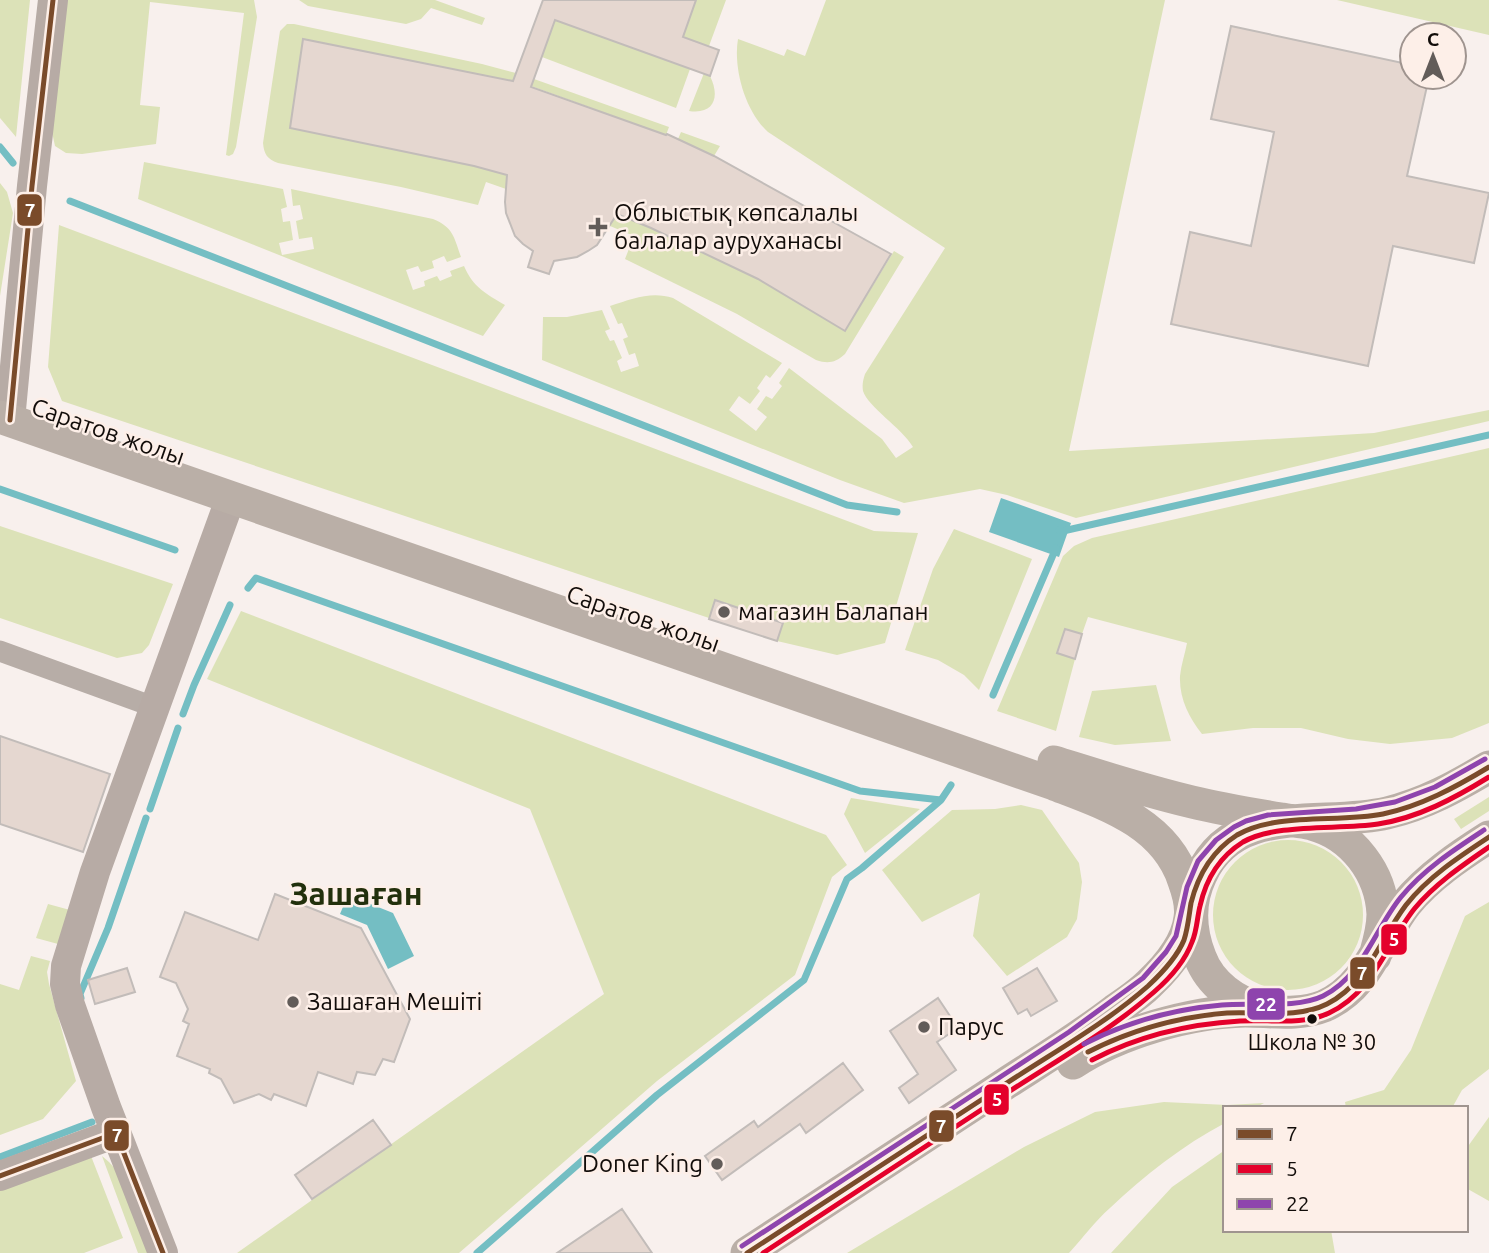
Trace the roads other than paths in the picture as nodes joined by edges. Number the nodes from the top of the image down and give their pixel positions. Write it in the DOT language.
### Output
graph roads {
  1 [pos="52,0"];
  2 [pos="5,407"];
  3 [pos="231,497"];
  4 [pos="0,651"];
  5 [pos="154,707"];
  6 [pos="1489,766"];
  7 [pos="1292,821"];
  8 [pos="1489,837"];
  9 [pos="1190,918"];
  10 [pos="1375,956"];
  11 [pos="1276,1013"];
  12 [pos="116,1133"];
  13 [pos="0,1177"];
  14 [pos="163,1253"];
  15 [pos="747,1253"];
  16 [pos="785,1253"];
  1 -- 2 [label="main road"];
  2 -- 3 [label="main road, Саратов жолы"];
  2 -- 7 [label="main road, Саратов жолы"];
  3 -- 5 [label="main road"];
  3 -- 9 [label="main road, Саратов жолы"];
  4 -- 5 [label="street"];
  5 -- 12 [label="main road"];
  6 -- 7 [label="main road"];
  7 -- 9 [label="main road"];
  7 -- 10 [label="main road"];
  8 -- 10 [label="main road"];
  9 -- 11 [label="main road"];
  9 -- 15 [label="main road"];
  10 -- 11 [label="main road"];
  11 -- 16 [label="main road"];
  12 -- 13 [label="main road"];
  12 -- 14 [label="main road"];
}
